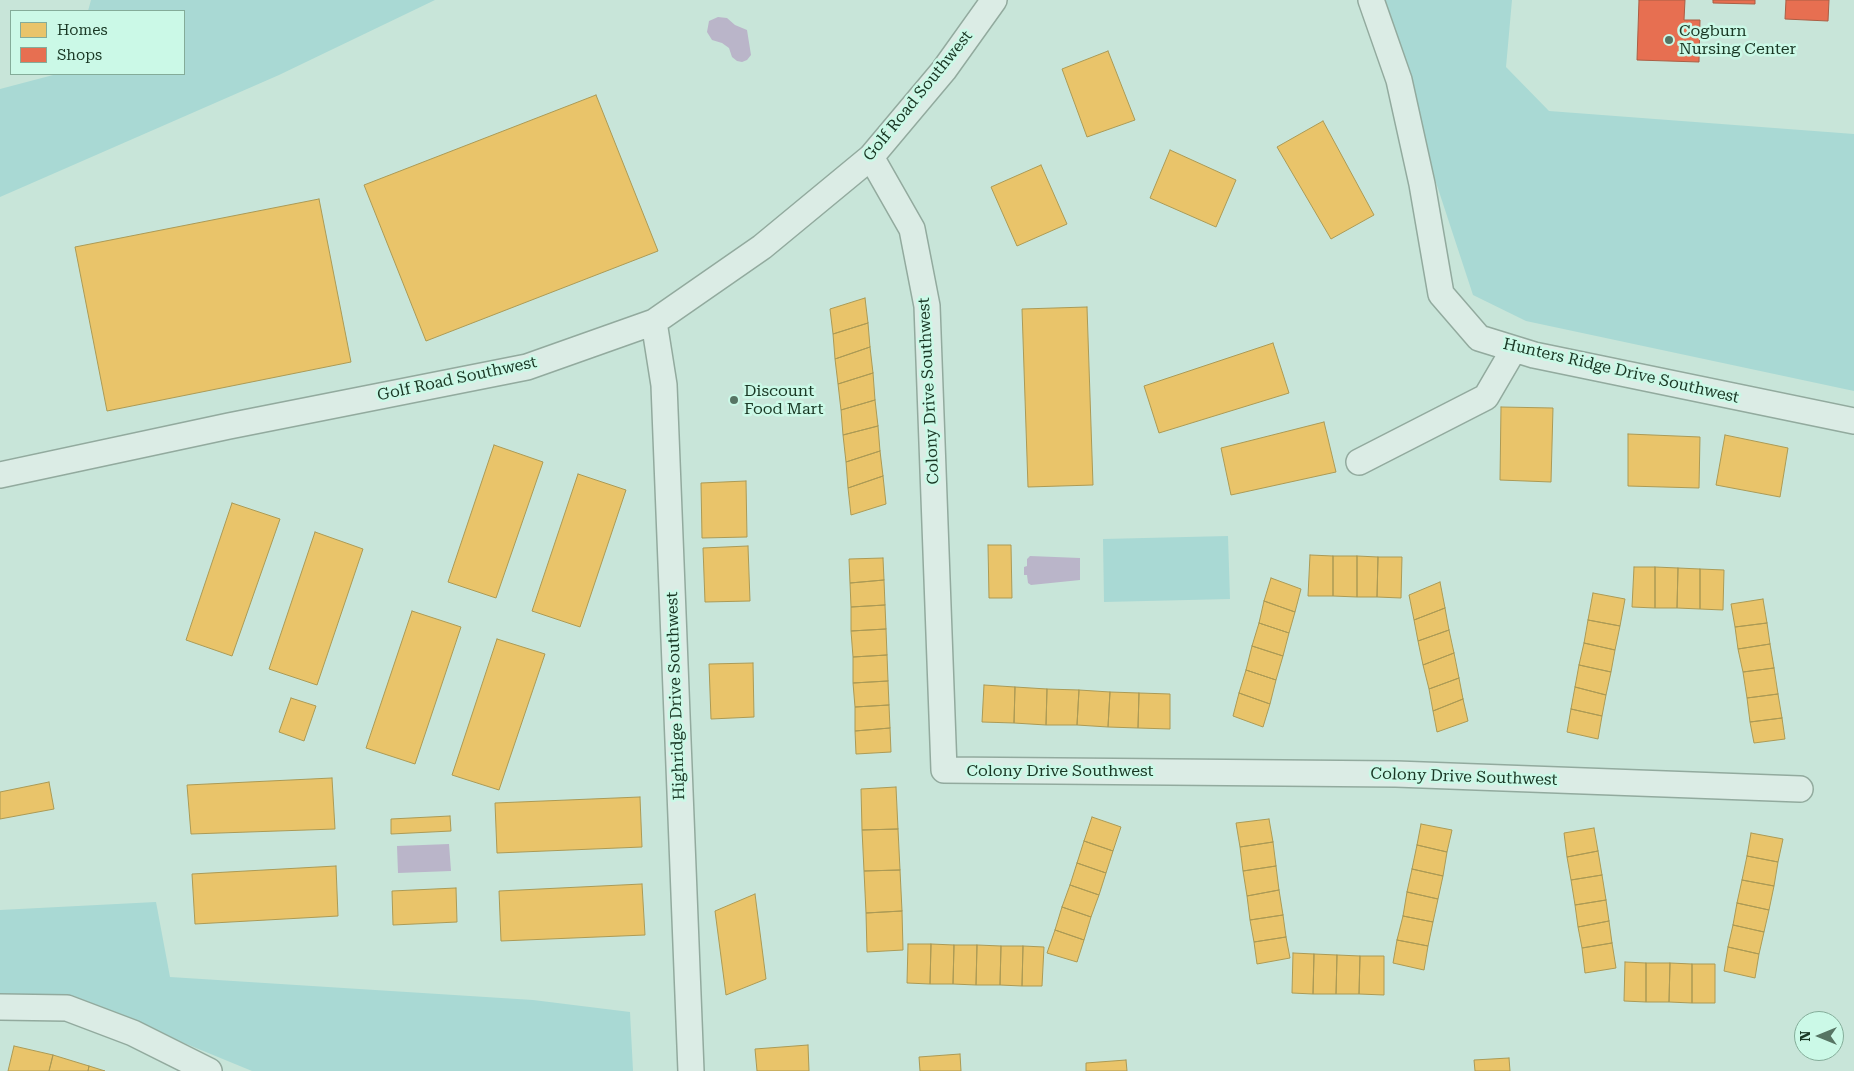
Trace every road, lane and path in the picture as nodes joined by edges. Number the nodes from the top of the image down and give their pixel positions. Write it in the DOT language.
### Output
graph roads {
  1 [pos="994,0"];
  2 [pos="1370,0"];
  3 [pos="871,157"];
  4 [pos="654,322"];
  5 [pos="1514,349"];
  6 [pos="1854,421"];
  7 [pos="1359,462"];
  8 [pos="0,475"];
  9 [pos="1800,788"];
  10 [pos="0,1007"];
  11 [pos="210,1071"];
  12 [pos="691,1071"];
  1 -- 3 [label="street, Golf Road Southwest"];
  2 -- 5 [label="street, Hunters Ridge Drive Southwest"];
  3 -- 4 [label="street, Golf Road Southwest"];
  3 -- 9 [label="street, Colony Drive Southwest"];
  4 -- 8 [label="street, Golf Road Southwest"];
  4 -- 12 [label="street, Highridge Drive Southwest"];
  5 -- 6 [label="street, Hunters Ridge Drive Southwest"];
  5 -- 7 [label="street"];
  10 -- 11 [label="street"];
}
